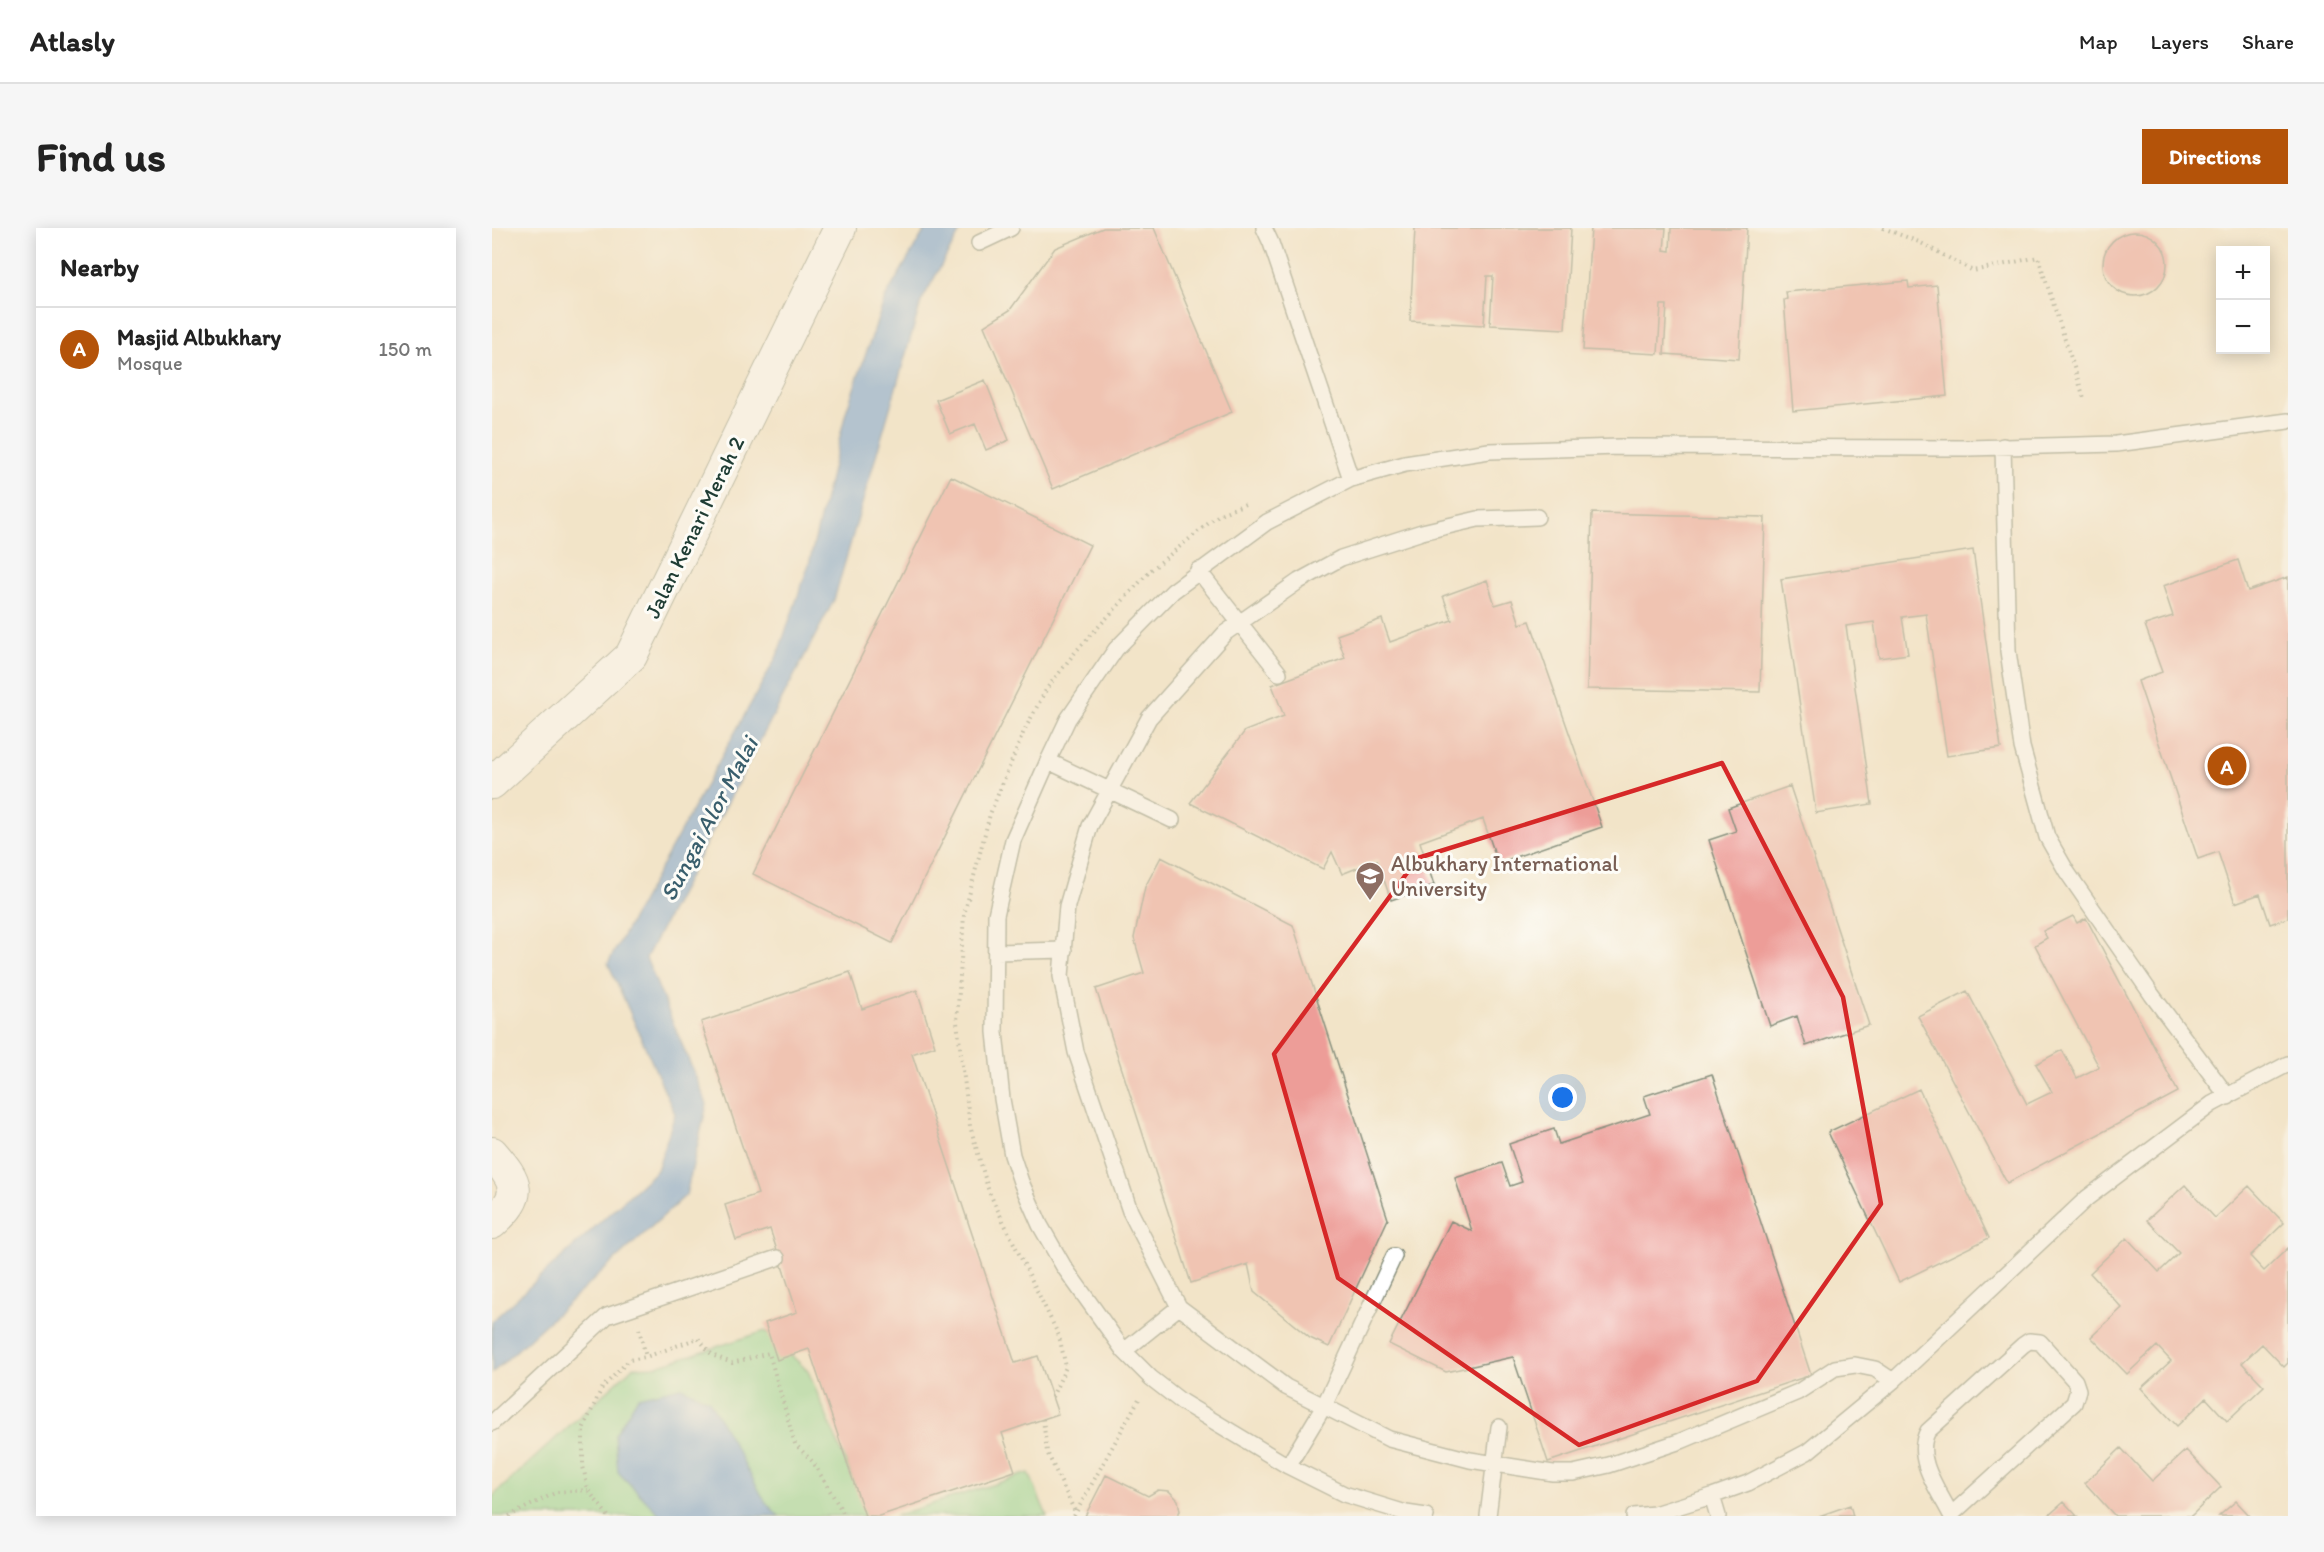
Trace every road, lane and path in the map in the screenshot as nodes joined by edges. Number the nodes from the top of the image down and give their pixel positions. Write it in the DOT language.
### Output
graph roads {
  1 [pos="840,228"];
  2 [pos="1011,228"];
  3 [pos="1263,228"];
  4 [pos="1883,228"];
  5 [pos="1269,236"];
  6 [pos="979,243"];
  7 [pos="2084,398"];
  8 [pos="2288,421"];
  9 [pos="2003,446"];
  10 [pos="1351,479"];
  11 [pos="1537,517"];
  12 [pos="1198,570"];
  13 [pos="1240,622"];
  14 [pos="1279,673"];
  15 [pos="1048,761"];
  16 [pos="492,783"];
  17 [pos="1109,789"];
  18 [pos="1172,820"];
  19 [pos="1064,950"];
  20 [pos="996,952"];
  21 [pos="2286,1068"];
  22 [pos="2228,1097"];
  23 [pos="492,1153"];
  24 [pos="492,1223"];
  25 [pos="1394,1256"];
  26 [pos="777,1258"];
  27 [pos="1179,1307"];
  28 [pos="1124,1351"];
  29 [pos="1151,1378"];
  30 [pos="1893,1382"];
  31 [pos="1324,1406"];
  32 [pos="1043,1419"];
  33 [pos="492,1423"];
  34 [pos="1499,1427"];
  35 [pos="1493,1463"];
  36 [pos="1288,1466"];
  37 [pos="588,1490"];
  38 [pos="1712,1497"];
  39 [pos="1075,1514"];
  40 [pos="509,1516"];
  41 [pos="608,1516"];
  42 [pos="845,1516"];
  43 [pos="1426,1516"];
  44 [pos="1488,1516"];
  45 [pos="1634,1516"];
  46 [pos="1718,1516"];
  47 [pos="1951,1516"];
  1 -- 16 [label="street, Jalan Kenari Merah 2"];
  2 -- 6 [label="lane"];
  3 -- 5 [label="lane"];
  4 -- 7 [label="path"];
  5 -- 10 [label="lane"];
  8 -- 9 [label="lane"];
  9 -- 10 [label="lane"];
  9 -- 22 [label="lane"];
  10 -- 12 [label="lane"];
  11 -- 13 [label="lane"];
  12 -- 13 [label="lane"];
  12 -- 15 [label="lane"];
  13 -- 14 [label="lane"];
  13 -- 17 [label="lane"];
  15 -- 17 [label="lane"];
  15 -- 20 [label="lane"];
  17 -- 18 [label="lane"];
  17 -- 19 [label="lane"];
  19 -- 20 [label="lane"];
  19 -- 27 [label="lane"];
  20 -- 28 [label="lane"];
  21 -- 22 [label="lane"];
  22 -- 30 [label="lane"];
  23 -- 24 [label="street"];
  25 -- 31 [label="lane"];
  26 -- 33 [label="lane"];
  27 -- 28 [label="lane"];
  27 -- 31 [label="lane"];
  28 -- 29 [label="lane"];
  29 -- 36 [label="lane"];
  29 -- 39 [label="path"];
  30 -- 35 [label="lane"];
  30 -- 38 [label="lane"];
  31 -- 35 [label="lane"];
  31 -- 36 [label="lane"];
  32 -- 39 [label="path"];
  34 -- 35 [label="lane"];
  35 -- 44 [label="lane"];
  36 -- 43 [label="lane"];
  37 -- 40 [label="path"];
  37 -- 41 [label="path"];
  37 -- 42 [label="path"];
  38 -- 45 [label="lane"];
  38 -- 46 [label="lane"];
  47 -- 47 [label="lane"];
}
